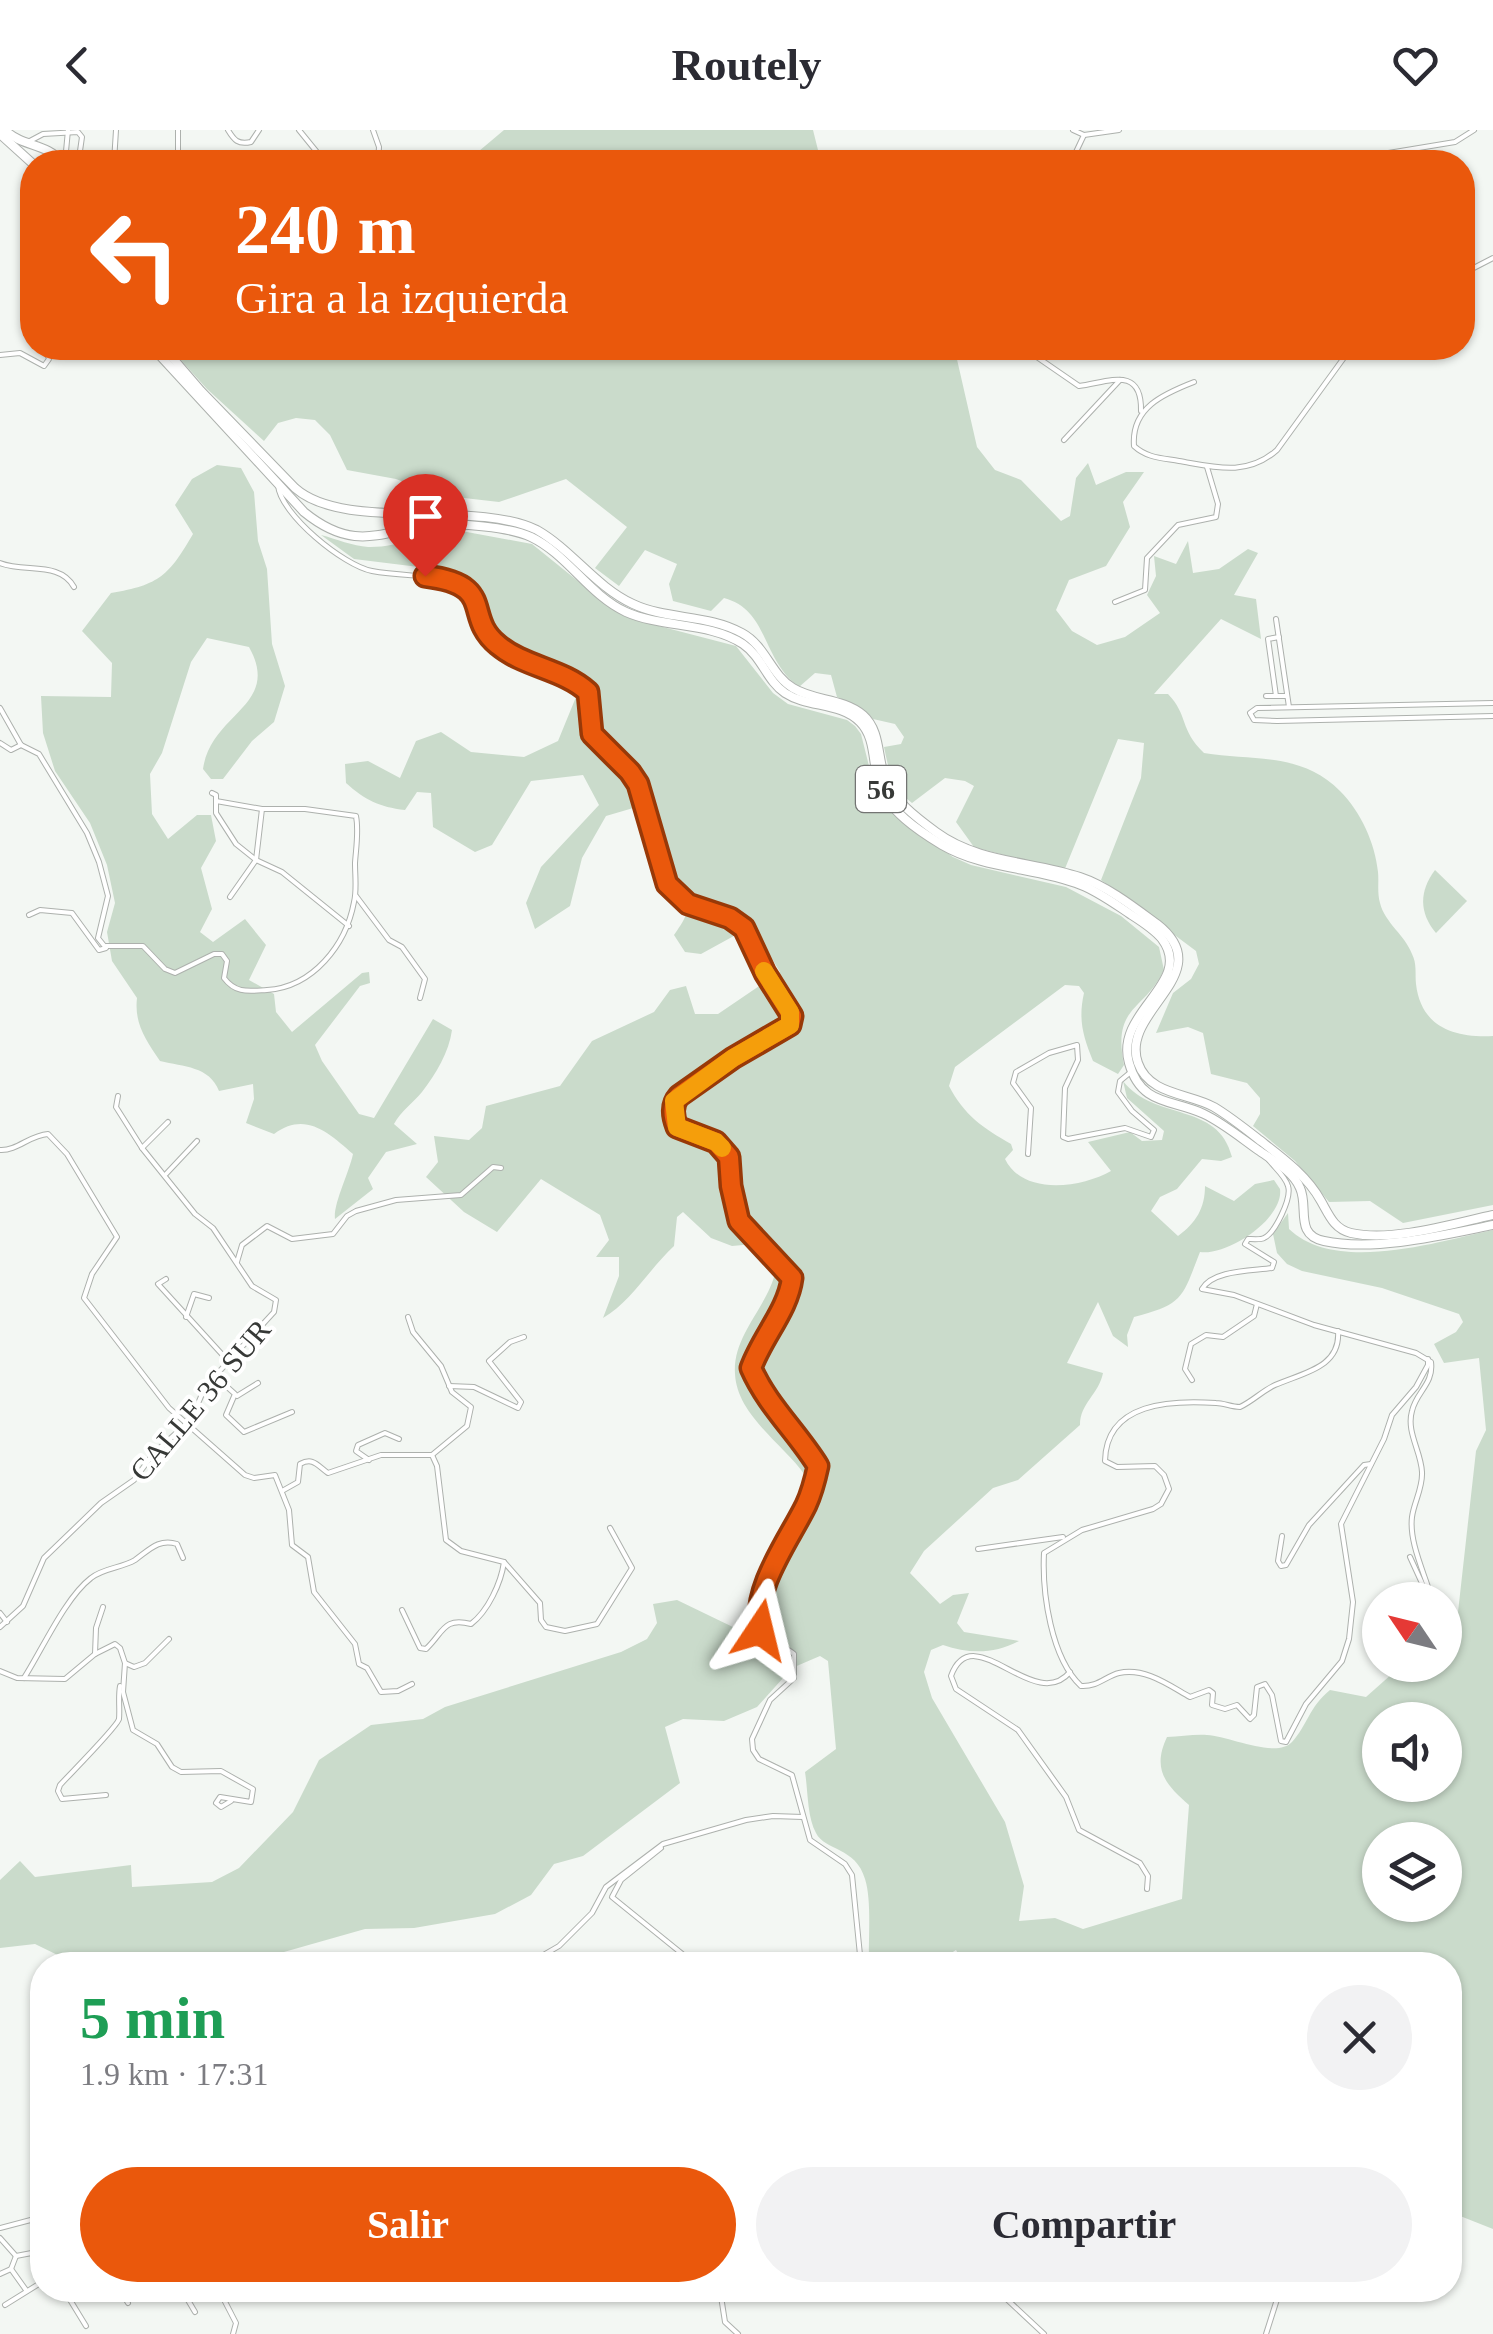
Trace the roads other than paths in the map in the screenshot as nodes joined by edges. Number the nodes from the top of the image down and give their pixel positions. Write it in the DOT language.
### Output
graph roads {
  1 [pos="228,130"];
  2 [pos="259,130"];
  3 [pos="298,130"];
  4 [pos="1073,130"];
  5 [pos="1119,130"];
  6 [pos="1474,130"];
  7 [pos="3,132"];
  8 [pos="68,132"];
  9 [pos="1084,136"];
  10 [pos="27,142"];
  11 [pos="39,146"];
  12 [pos="37,150"];
  13 [pos="50,150"];
  14 [pos="83,150"];
  15 [pos="314,150"];
  16 [pos="1076,150"];
  17 [pos="1407,150"];
  18 [pos="163,360"];
  19 [pos="174,360"];
  20 [pos="1041,360"];
  21 [pos="1342,360"];
  22 [pos="1120,380"];
  23 [pos="1194,382"];
  24 [pos="1141,412"];
  25 [pos="1064,440"];
  26 [pos="1207,466"];
  27 [pos="278,482"];
  28 [pos="338,508"];
  29 [pos="399,512"];
  30 [pos="333,530"];
  31 [pos="398,534"];
  32 [pos="0,563"];
  33 [pos="74,587"];
  34 [pos="1115,602"];
  35 [pos="1276,619"];
  36 [pos="1279,637"];
  37 [pos="1266,696"];
  38 [pos="1276,696"];
  39 [pos="1288,696"];
  40 [pos="1493,703"];
  41 [pos="1289,707"];
  42 [pos="0,708"];
  43 [pos="1493,716"];
  44 [pos="0,743"];
  45 [pos="21,745"];
  46 [pos="212,793"];
  47 [pos="216,800"];
  48 [pos="262,809"];
  49 [pos="256,860"];
  50 [pos="356,896"];
  51 [pos="230,897"];
  52 [pos="30,914"];
  53 [pos="349,926"];
  54 [pos="106,946"];
  55 [pos="420,998"];
  56 [pos="1132,1071"];
  57 [pos="118,1096"];
  58 [pos="168,1122"];
  59 [pos="197,1141"];
  60 [pos="142,1148"];
  61 [pos="0,1150"];
  62 [pos="1028,1154"];
  63 [pos="1264,1154"];
  64 [pos="501,1168"];
  65 [pos="165,1175"];
  66 [pos="1323,1204"];
  67 [pos="1303,1211"];
  68 [pos="1493,1214"];
  69 [pos="1336,1225"];
  70 [pos="1493,1225"];
  71 [pos="1328,1242"];
  72 [pos="237,1262"];
  73 [pos="166,1279"];
  74 [pos="209,1298"];
  75 [pos="1257,1304"];
  76 [pos="186,1317"];
  77 [pos="408,1318"];
  78 [pos="1338,1331"];
  79 [pos="524,1338"];
  80 [pos="1428,1359"];
  81 [pos="229,1362"];
  82 [pos="215,1376"];
  83 [pos="1192,1380"];
  84 [pos="258,1382"];
  85 [pos="449,1386"];
  86 [pos="234,1397"];
  87 [pos="292,1412"];
  88 [pos="186,1424"];
  89 [pos="399,1440"];
  90 [pos="432,1456"];
  91 [pos="370,1460"];
  92 [pos="1371,1464"];
  93 [pos="282,1491"];
  94 [pos="610,1528"];
  95 [pos="1282,1536"];
  96 [pos="1067,1537"];
  97 [pos="978,1549"];
  98 [pos="1410,1557"];
  99 [pos="183,1558"];
  100 [pos="504,1562"];
  101 [pos="103,1607"];
  102 [pos="402,1610"];
  103 [pos="0,1614"];
  104 [pos="8,1622"];
  105 [pos="0,1627"];
  106 [pos="170,1639"];
  107 [pos="94,1654"];
  108 [pos="126,1663"];
  109 [pos="0,1671"];
  110 [pos="1070,1672"];
  111 [pos="24,1678"];
  112 [pos="122,1682"];
  113 [pos="412,1684"];
  114 [pos="106,1795"];
  115 [pos="231,1800"];
  116 [pos="803,1818"];
  117 [pos="663,1844"];
  118 [pos="1148,1889"];
  119 [pos="549,1952"];
  120 [pos="680,1952"];
  121 [pos="860,1952"];
  122 [pos="30,2220"];
  123 [pos="0,2228"];
  124 [pos="0,2238"];
  125 [pos="30,2253"];
  126 [pos="16,2256"];
  127 [pos="11,2269"];
  128 [pos="0,2274"];
  129 [pos="30,2289"];
  130 [pos="27,2291"];
  131 [pos="71,2302"];
  132 [pos="189,2302"];
  133 [pos="225,2302"];
  134 [pos="721,2302"];
  135 [pos="1010,2302"];
  136 [pos="1276,2302"];
  137 [pos="5,2305"];
  138 [pos="195,2312"];
  139 [pos="86,2326"];
  140 [pos="233,2334"];
  141 [pos="738,2334"];
  142 [pos="1044,2334"];
  143 [pos="1266,2334"];
  1 -- 2 [label="street"];
  3 -- 15 [label="street"];
  4 -- 9 [label="street"];
  5 -- 9 [label="street"];
  6 -- 17 [label="street"];
  7 -- 10 [label="main road"];
  8 -- 10 [label="street"];
  8 -- 14 [label="street"];
  9 -- 16 [label="street"];
  10 -- 11 [label="main road"];
  11 -- 12 [label="main road"];
  11 -- 13 [label="main road"];
  18 -- 27 [label="main road"];
  19 -- 28 [label="main road, 56"];
  20 -- 22 [label="street"];
  21 -- 26 [label="street"];
  22 -- 24 [label="street"];
  22 -- 25 [label="street"];
  23 -- 24 [label="street"];
  24 -- 26 [label="street"];
  26 -- 34 [label="street"];
  27 -- 30 [label="main road"];
  27 -- 116 [label="street"];
  28 -- 29 [label="main road, 56"];
  28 -- 30 [label="main road"];
  29 -- 31 [label="main road"];
  29 -- 66 [label="main road, 56"];
  30 -- 31 [label="main road, 56"];
  31 -- 56 [label="main road, 56"];
  32 -- 33 [label="street"];
  35 -- 36 [label="street"];
  36 -- 38 [label="street"];
  36 -- 39 [label="street"];
  37 -- 38 [label="street"];
  38 -- 39 [label="street"];
  39 -- 41 [label="street"];
  40 -- 41 [label="street"];
  41 -- 43 [label="street"];
  42 -- 45 [label="street"];
  44 -- 45 [label="street"];
  45 -- 54 [label="street"];
  46 -- 47 [label="street"];
  47 -- 48 [label="street"];
  47 -- 49 [label="street"];
  48 -- 49 [label="street"];
  48 -- 50 [label="street"];
  49 -- 51 [label="street"];
  49 -- 53 [label="street"];
  50 -- 53 [label="street"];
  50 -- 55 [label="street"];
  52 -- 54 [label="street"];
  53 -- 54 [label="street"];
  56 -- 62 [label="street"];
  56 -- 63 [label="main road"];
  57 -- 60 [label="street"];
  58 -- 60 [label="street"];
  59 -- 65 [label="street"];
  60 -- 65 [label="street"];
  61 -- 88 [label="street"];
  63 -- 67 [label="main road"];
  63 -- 75 [label="street"];
  64 -- 72 [label="street"];
  65 -- 72 [label="street"];
  66 -- 67 [label="main road"];
  66 -- 69 [label="main road, 56"];
  67 -- 71 [label="main road"];
  68 -- 69 [label="main road"];
  69 -- 71 [label="main road"];
  70 -- 71 [label="main road"];
  72 -- 81 [label="street, CALLE 36 SUR"];
  73 -- 76 [label="street"];
  74 -- 76 [label="street"];
  75 -- 78 [label="street"];
  75 -- 83 [label="street"];
  76 -- 81 [label="street"];
  77 -- 85 [label="street"];
  78 -- 80 [label="street"];
  78 -- 96 [label="street"];
  79 -- 85 [label="street"];
  80 -- 92 [label="street"];
  80 -- 98 [label="street"];
  81 -- 82 [label="street, CALLE 36 SUR"];
  82 -- 86 [label="street"];
  82 -- 88 [label="street, CALLE 36 SUR"];
  84 -- 86 [label="street"];
  85 -- 90 [label="street"];
  86 -- 87 [label="street"];
  88 -- 93 [label="street"];
  88 -- 104 [label="street, CALLE 36 SUR"];
  89 -- 91 [label="street"];
  90 -- 91 [label="street"];
  90 -- 100 [label="street"];
  91 -- 93 [label="street"];
  92 -- 95 [label="street"];
  92 -- 110 [label="street"];
  93 -- 113 [label="street"];
  94 -- 100 [label="street"];
  96 -- 97 [label="street"];
  96 -- 110 [label="street"];
  99 -- 111 [label="street"];
  100 -- 102 [label="street"];
  101 -- 107 [label="street"];
  103 -- 104 [label="street"];
  104 -- 105 [label="street, CALLE 36 SUR"];
  106 -- 108 [label="street"];
  107 -- 108 [label="street"];
  107 -- 111 [label="street"];
  108 -- 112 [label="street"];
  109 -- 111 [label="street"];
  110 -- 118 [label="street"];
  112 -- 114 [label="street"];
  112 -- 115 [label="street"];
  116 -- 117 [label="street"];
  116 -- 121 [label="street"];
  117 -- 119 [label="street"];
  117 -- 120 [label="street"];
  122 -- 123 [label="street"];
  124 -- 126 [label="street"];
  125 -- 126 [label="street"];
  126 -- 127 [label="street"];
  127 -- 128 [label="street"];
  127 -- 130 [label="street"];
  129 -- 130 [label="street"];
  130 -- 137 [label="street"];
  131 -- 139 [label="street"];
  132 -- 138 [label="street"];
  133 -- 140 [label="street"];
  134 -- 141 [label="street"];
  135 -- 142 [label="street"];
  136 -- 143 [label="street"];
}
